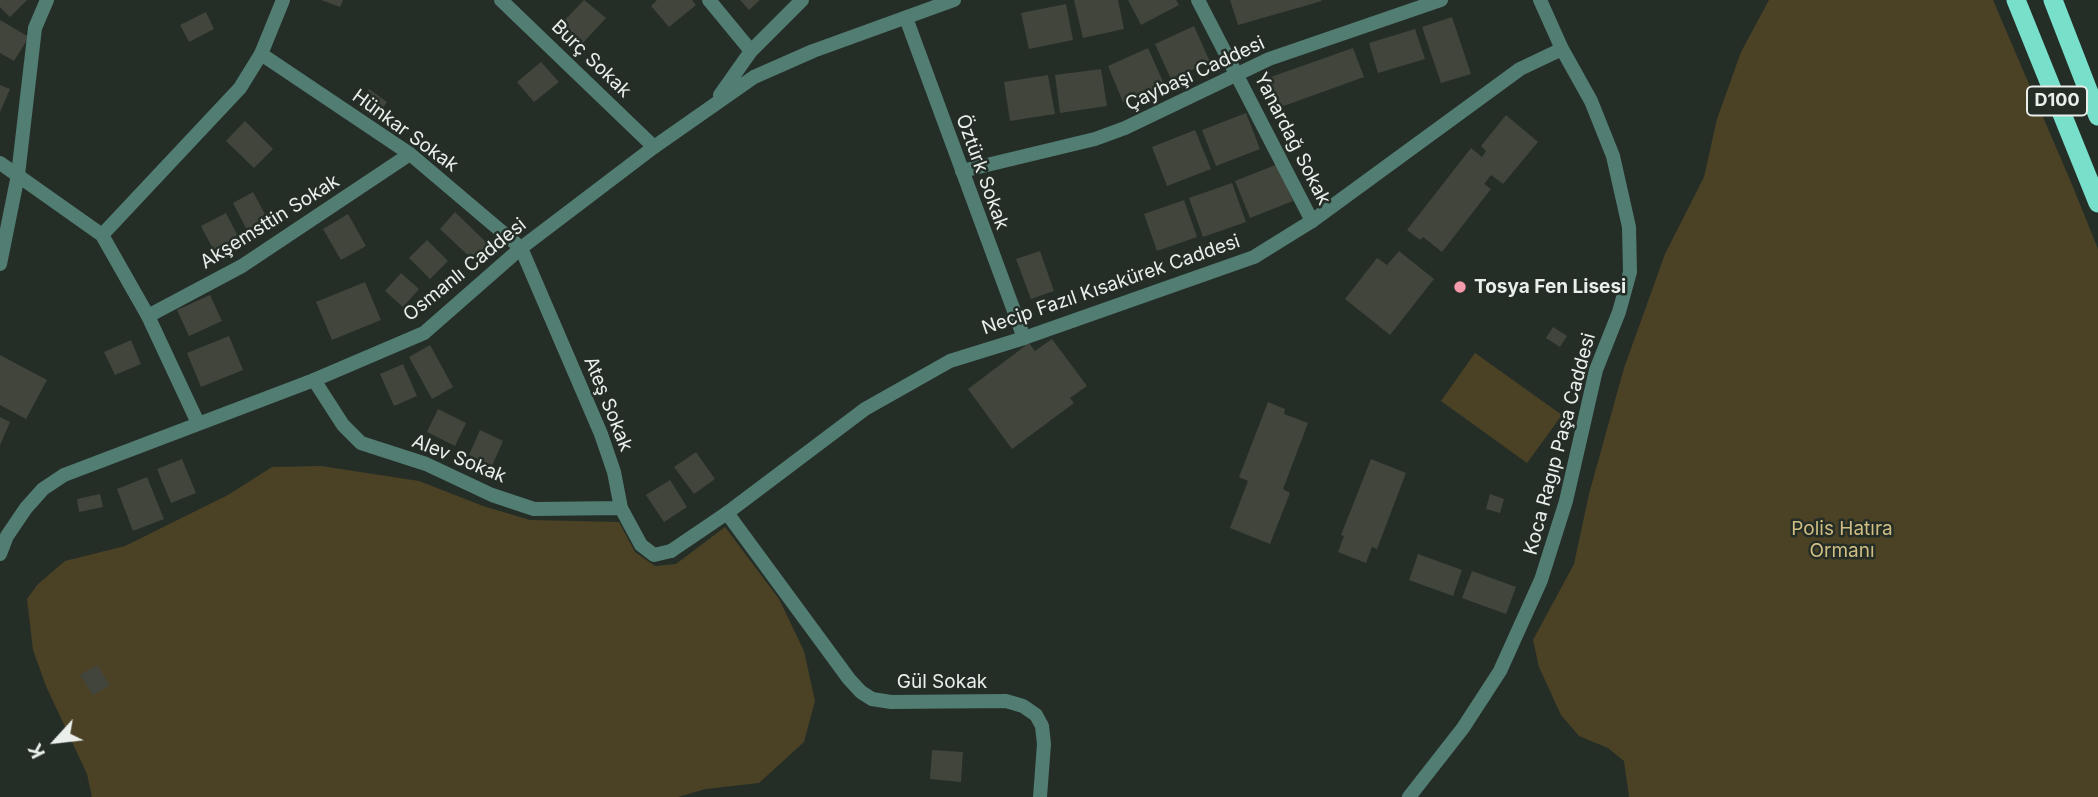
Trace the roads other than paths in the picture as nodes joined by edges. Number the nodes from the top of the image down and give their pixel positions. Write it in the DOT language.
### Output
graph roads {
  1 [pos="47,0"];
  2 [pos="283,0"];
  3 [pos="501,0"];
  4 [pos="709,0"];
  5 [pos="802,0"];
  6 [pos="954,0"];
  7 [pos="1198,0"];
  8 [pos="1441,0"];
  9 [pos="1540,0"];
  10 [pos="2016,0"];
  11 [pos="2053,0"];
  12 [pos="906,18"];
  13 [pos="1562,49"];
  14 [pos="751,51"];
  15 [pos="261,54"];
  16 [pos="1237,73"];
  17 [pos="714,104"];
  18 [pos="2098,116"];
  19 [pos="654,147"];
  20 [pos="410,154"];
  21 [pos="0,163"];
  22 [pos="962,171"];
  23 [pos="18,174"];
  24 [pos="2098,203"];
  25 [pos="1312,221"];
  26 [pos="102,235"];
  27 [pos="521,248"];
  28 [pos="0,264"];
  29 [pos="148,316"];
  30 [pos="1024,338"];
  31 [pos="314,380"];
  32 [pos="198,424"];
  33 [pos="621,508"];
  34 [pos="727,513"];
  35 [pos="4,535"];
  36 [pos="671,551"];
  37 [pos="0,554"];
  38 [pos="1040,797"];
  39 [pos="1409,797"];
  1 -- 23 [label="street"];
  2 -- 15 [label="street"];
  3 -- 19 [label="street, Burç Sokak"];
  4 -- 14 [label="street"];
  5 -- 14 [label="street"];
  6 -- 12 [label="street, Osmanlı Caddesi"];
  7 -- 16 [label="street, Yanardağ Sokak"];
  8 -- 16 [label="street, Çaybaşı Caddesi"];
  9 -- 13 [label="street, Koca Ragıp Paşa Caddesi"];
  10 -- 24 [label="highway, D100"];
  11 -- 18 [label="highway, D100"];
  12 -- 17 [label="street, Osmanlı Caddesi"];
  12 -- 22 [label="street, Öztürk Sokak"];
  13 -- 25 [label="street, Necip Fazıl Kısakürek Caddesi"];
  13 -- 39 [label="street, Koca Ragıp Paşa Caddesi"];
  14 -- 17 [label="street"];
  15 -- 20 [label="street, Hünkar Sokak"];
  15 -- 26 [label="street"];
  16 -- 22 [label="street, Çaybaşı Caddesi"];
  16 -- 25 [label="street, Yanardağ Sokak"];
  17 -- 19 [label="street, Osmanlı Caddesi"];
  19 -- 27 [label="street, Osmanlı Caddesi"];
  20 -- 27 [label="street, Hünkar Sokak"];
  20 -- 29 [label="street, Akşemsttin Sokak"];
  21 -- 23 [label="street"];
  22 -- 30 [label="street, Öztürk Sokak"];
  23 -- 26 [label="street"];
  23 -- 28 [label="street"];
  25 -- 30 [label="street, Necip Fazıl Kısakürek Caddesi"];
  26 -- 29 [label="street"];
  27 -- 31 [label="street, Osmanlı Caddesi"];
  27 -- 33 [label="street, Ateş Sokak"];
  29 -- 32 [label="street"];
  30 -- 34 [label="street, Necip Fazıl Kısakürek Caddesi"];
  31 -- 32 [label="street, Osmanlı Caddesi"];
  31 -- 33 [label="street, Alev Sokak"];
  32 -- 35 [label="street, Osmanlı Caddesi"];
  33 -- 36 [label="street, Ateş Sokak"];
  34 -- 36 [label="street, Necip Fazıl Kısakürek Caddesi"];
  34 -- 38 [label="street, Gül Sokak"];
  35 -- 37 [label="street, Osmanlı Caddesi"];
}
